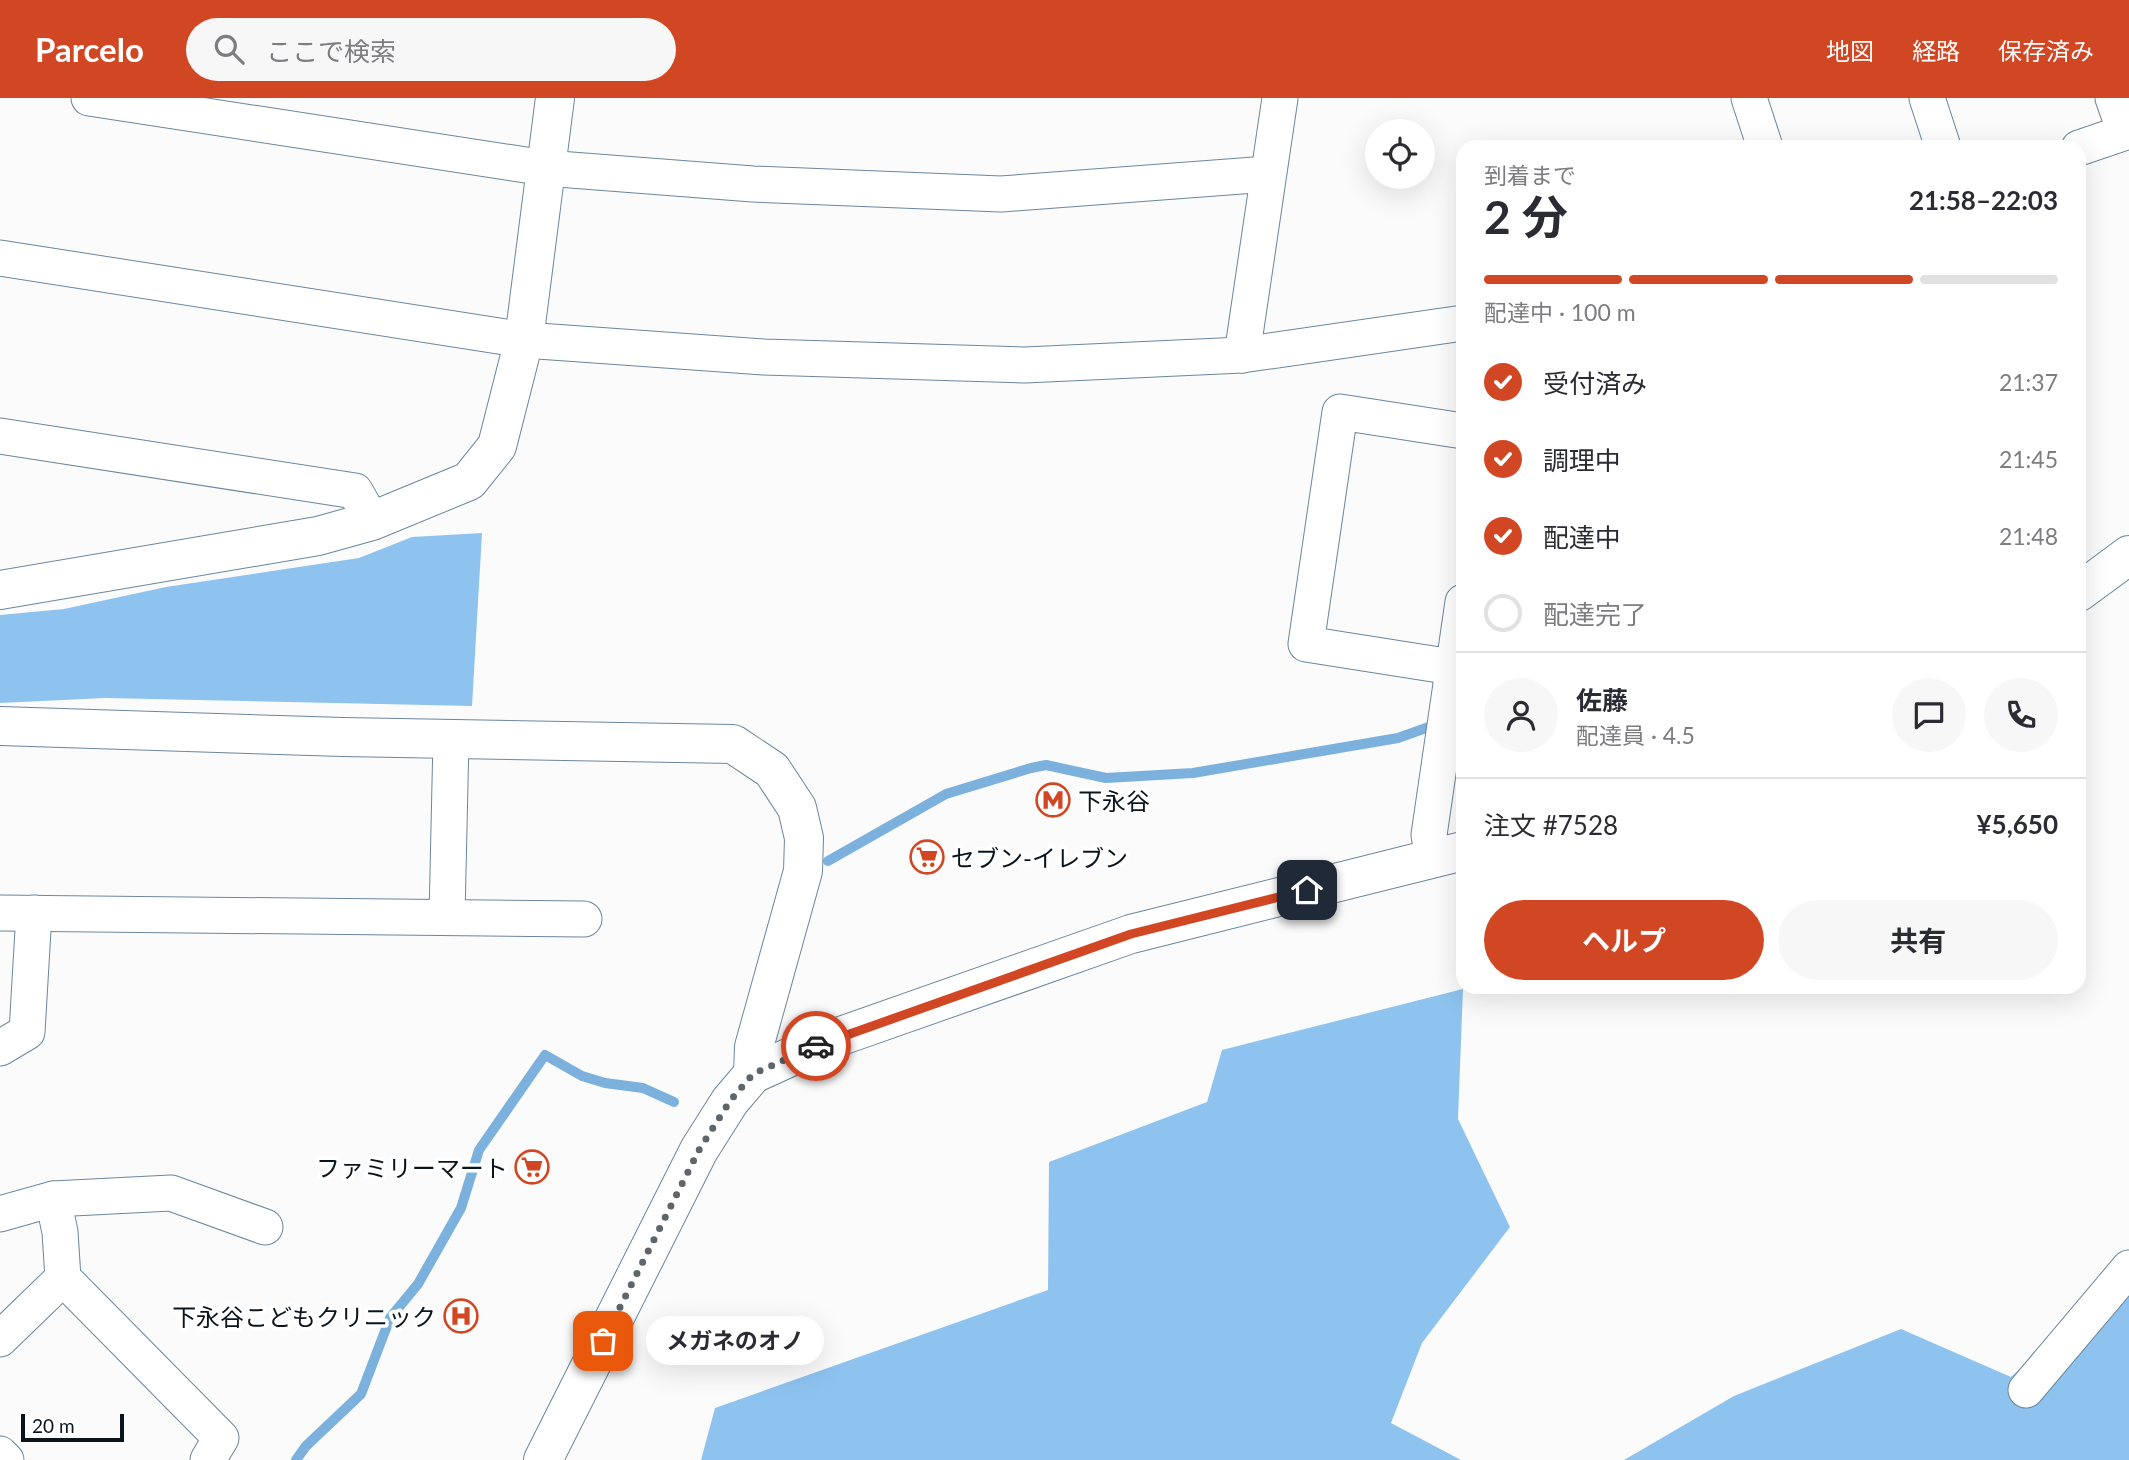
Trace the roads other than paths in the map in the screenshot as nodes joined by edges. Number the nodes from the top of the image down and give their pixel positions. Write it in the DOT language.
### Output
graph roads {
  1 [pos="89,98"];
  2 [pos="555,98"];
  3 [pos="1280,98"];
  4 [pos="1749,98"];
  5 [pos="1927,98"];
  6 [pos="2113,98"];
  7 [pos="2127,131"];
  8 [pos="1763,140"];
  9 [pos="1941,140"];
  10 [pos="2086,146"];
  11 [pos="545,168"];
  12 [pos="1268,174"];
  13 [pos="0,258"];
  14 [pos="1456,324"];
  15 [pos="524,340"];
  16 [pos="1242,355"];
  17 [pos="1456,430"];
  18 [pos="0,436"];
  19 [pos="372,521"];
  20 [pos="2129,555"];
  21 [pos="2086,588"];
  22 [pos="0,590"];
  23 [pos="1456,645"];
  24 [pos="1450,682"];
  25 [pos="0,726"];
  26 [pos="451,739"];
  27 [pos="1448,855"];
  28 [pos="0,913"];
  29 [pos="34,913"];
  30 [pos="447,918"];
  31 [pos="583,919"];
  32 [pos="0,1048"];
  33 [pos="753,1074"];
  34 [pos="53,1199"];
  35 [pos="0,1214"];
  36 [pos="265,1227"];
  37 [pos="2129,1268"];
  38 [pos="63,1278"];
  39 [pos="0,1339"];
  40 [pos="2026,1390"];
  41 [pos="0,1454"];
  42 [pos="6,1460"];
  43 [pos="208,1460"];
  44 [pos="543,1460"];
  1 -- 11 [label="street"];
  2 -- 11 [label="street"];
  3 -- 12 [label="street"];
  4 -- 8 [label="street"];
  5 -- 9 [label="street"];
  6 -- 7 [label="street"];
  7 -- 10 [label="street"];
  11 -- 12 [label="street"];
  11 -- 15 [label="street"];
  12 -- 16 [label="street"];
  13 -- 15 [label="street"];
  14 -- 16 [label="street"];
  15 -- 16 [label="street"];
  15 -- 19 [label="street"];
  17 -- 24 [label="street"];
  18 -- 19 [label="street"];
  19 -- 22 [label="street"];
  20 -- 21 [label="street"];
  23 -- 24 [label="street"];
  24 -- 27 [label="street"];
  25 -- 26 [label="street"];
  26 -- 30 [label="street"];
  26 -- 33 [label="street"];
  27 -- 33 [label="street"];
  28 -- 29 [label="street"];
  29 -- 30 [label="street"];
  29 -- 32 [label="street"];
  30 -- 31 [label="street"];
  33 -- 44 [label="street"];
  34 -- 35 [label="street"];
  34 -- 36 [label="street"];
  34 -- 38 [label="street"];
  37 -- 40 [label="street"];
  38 -- 39 [label="street"];
  38 -- 43 [label="street"];
  41 -- 42 [label="street"];
}
